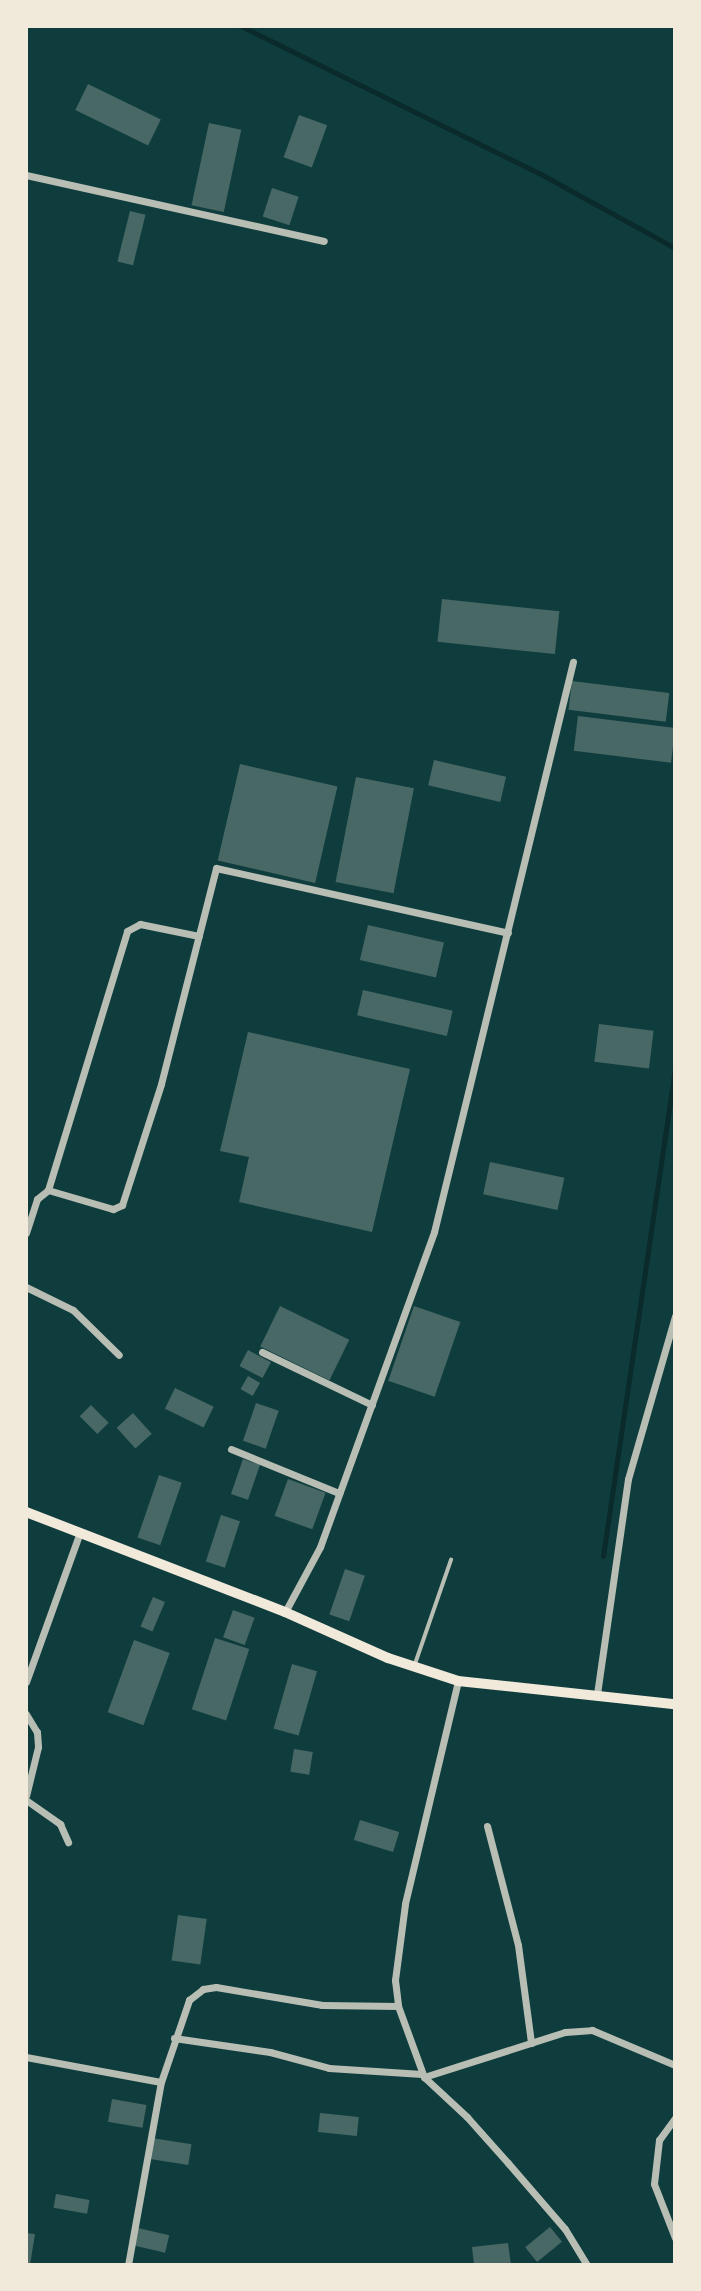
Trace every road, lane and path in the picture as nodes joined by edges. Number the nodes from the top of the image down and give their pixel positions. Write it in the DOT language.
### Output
graph roads {
  1 [pos="26,175"];
  2 [pos="324,241"];
  3 [pos="573,662"];
  4 [pos="508,933"];
  5 [pos="199,936"];
  6 [pos="48,1190"];
  7 [pos="28,1223"];
  8 [pos="26,1233"];
  9 [pos="26,1287"];
  10 [pos="675,1316"];
  11 [pos="262,1352"];
  12 [pos="119,1355"];
  13 [pos="372,1405"];
  14 [pos="230,1449"];
  15 [pos="340,1493"];
  16 [pos="26,1512"];
  17 [pos="79,1535"];
  18 [pos="450,1560"];
  19 [pos="285,1612"];
  20 [pos="415,1666"];
  21 [pos="458,1681"];
  22 [pos="26,1682"];
  23 [pos="597,1694"];
  24 [pos="675,1704"];
  25 [pos="26,1714"];
  26 [pos="26,1798"];
  27 [pos="487,1826"];
  28 [pos="68,1842"];
  29 [pos="398,2006"];
  30 [pos="174,2038"];
  31 [pos="531,2043"];
  32 [pos="26,2057"];
  33 [pos="675,2065"];
  34 [pos="423,2076"];
  35 [pos="161,2082"];
  36 [pos="675,2118"];
  37 [pos="675,2238"];
  38 [pos="128,2265"];
  39 [pos="587,2265"];
  1 -- 2 [label="street"];
  3 -- 4 [label="street"];
  4 -- 5 [label="street"];
  4 -- 13 [label="street"];
  5 -- 6 [label="street"];
  5 -- 6 [label="street"];
  6 -- 7 [label="street"];
  7 -- 8 [label="street"];
  9 -- 12 [label="street"];
  10 -- 23 [label="street"];
  11 -- 13 [label="street"];
  13 -- 15 [label="street"];
  14 -- 15 [label="street"];
  15 -- 19 [label="street"];
  16 -- 17 [label="main road"];
  17 -- 19 [label="main road"];
  17 -- 22 [label="street"];
  18 -- 20 [label="lane"];
  19 -- 20 [label="main road"];
  20 -- 21 [label="main road"];
  21 -- 23 [label="main road"];
  21 -- 29 [label="street"];
  23 -- 24 [label="main road"];
  25 -- 26 [label="street"];
  26 -- 28 [label="street"];
  27 -- 31 [label="street"];
  29 -- 30 [label="street"];
  29 -- 34 [label="street"];
  30 -- 34 [label="street"];
  30 -- 35 [label="street"];
  31 -- 33 [label="street"];
  31 -- 34 [label="street"];
  32 -- 35 [label="street"];
  34 -- 39 [label="street"];
  35 -- 38 [label="street"];
  36 -- 37 [label="street"];
}
